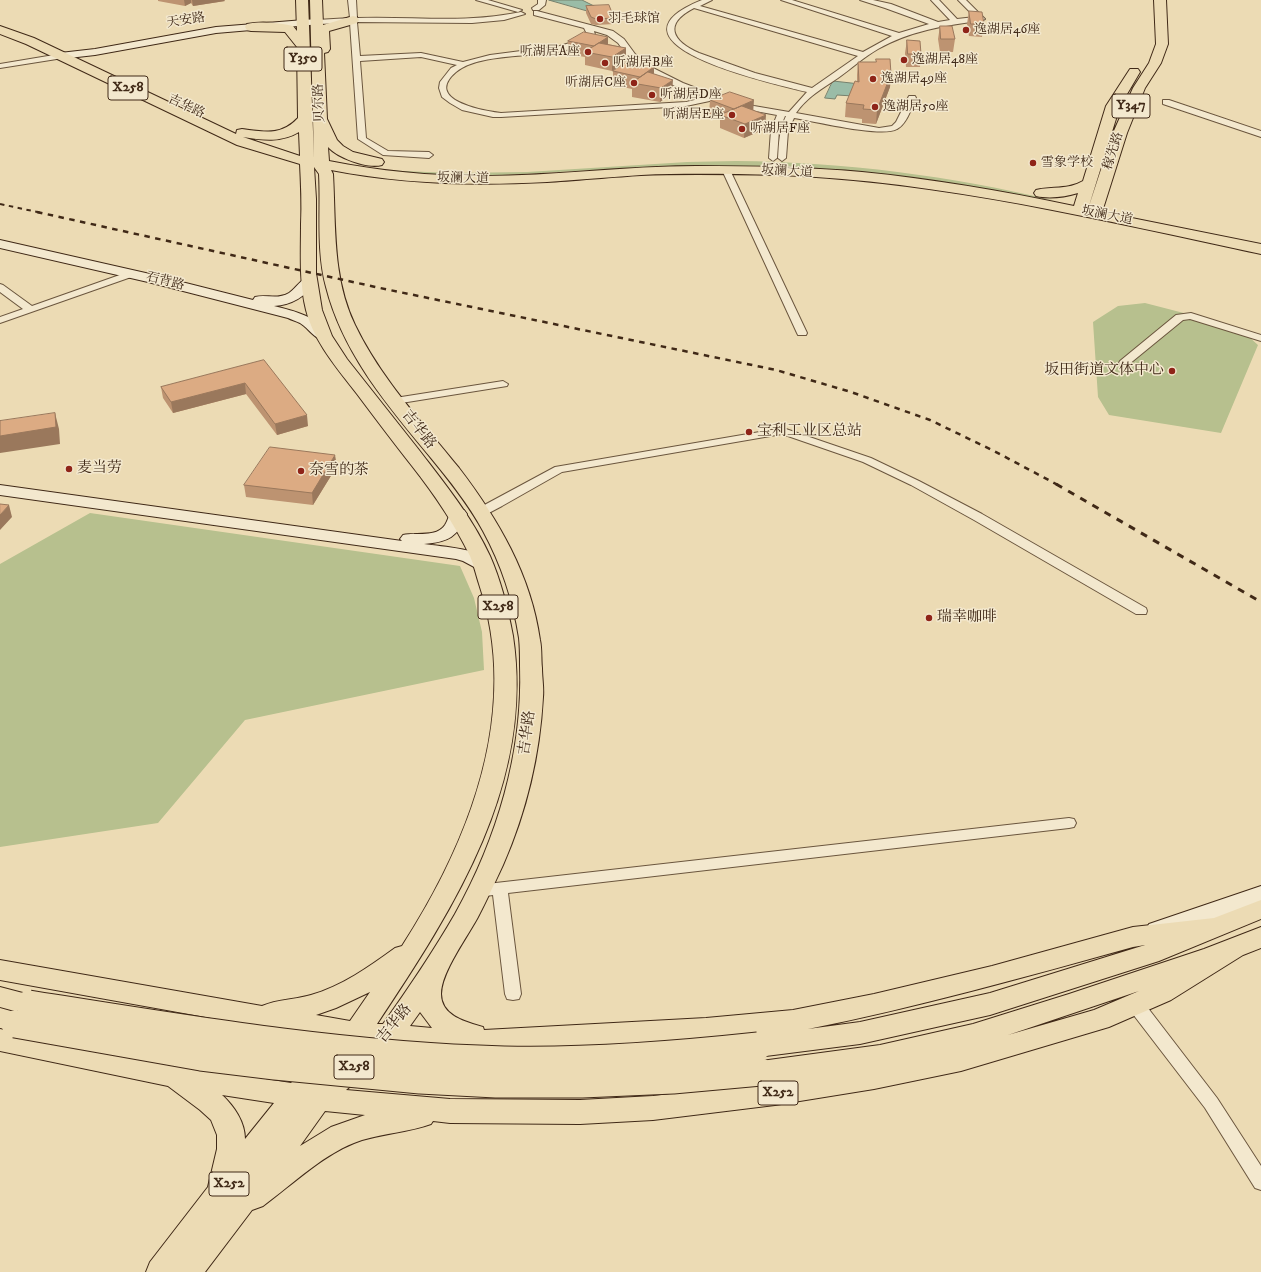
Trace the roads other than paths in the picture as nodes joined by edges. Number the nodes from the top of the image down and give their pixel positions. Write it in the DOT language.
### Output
graph roads {
  1 [pos="294,0"];
  2 [pos="302,0"];
  3 [pos="316,0"];
  4 [pos="352,0"];
  5 [pos="480,0"];
  6 [pos="542,0"];
  7 [pos="708,0"];
  8 [pos="785,0"];
  9 [pos="864,0"];
  10 [pos="935,0"];
  11 [pos="962,0"];
  12 [pos="1150,0"];
  13 [pos="1160,0"];
  14 [pos="694,6"];
  15 [pos="532,9"];
  16 [pos="519,12"];
  17 [pos="353,20"];
  18 [pos="954,21"];
  19 [pos="317,22"];
  20 [pos="302,23"];
  21 [pos="0,24"];
  22 [pos="939,25"];
  23 [pos="251,26"];
  24 [pos="587,26"];
  25 [pos="0,30"];
  26 [pos="900,36"];
  27 [pos="303,47"];
  28 [pos="1146,51"];
  29 [pos="67,55"];
  30 [pos="864,55"];
  31 [pos="356,59"];
  32 [pos="1139,63"];
  33 [pos="319,64"];
  34 [pos="466,65"];
  35 [pos="0,66"];
  36 [pos="810,90"];
  37 [pos="912,98"];
  38 [pos="723,99"];
  39 [pos="1166,102"];
  40 [pos="787,114"];
  41 [pos="305,118"];
  42 [pos="320,118"];
  43 [pos="1261,125"];
  44 [pos="1251,131"];
  45 [pos="242,133"];
  46 [pos="1261,134"];
  47 [pos="255,147"];
  48 [pos="429,155"];
  49 [pos="307,158"];
  50 [pos="778,158"];
  51 [pos="322,161"];
  52 [pos="726,170"];
  53 [pos="398,172"];
  54 [pos="1096,186"];
  55 [pos="1041,193"];
  56 [pos="318,198"];
  57 [pos="1080,206"];
  58 [pos="1095,209"];
  59 [pos="1136,213"];
  60 [pos="0,238"];
  61 [pos="1261,239"];
  62 [pos="0,244"];
  63 [pos="1261,249"];
  64 [pos="131,274"];
  65 [pos="309,281"];
  66 [pos="0,288"];
  67 [pos="30,309"];
  68 [pos="0,320"];
  69 [pos="802,333"];
  70 [pos="324,336"];
  71 [pos="1261,338"];
  72 [pos="1124,363"];
  73 [pos="503,384"];
  74 [pos="395,401"];
  75 [pos="0,482"];
  76 [pos="0,490"];
  77 [pos="481,512"];
  78 [pos="458,514"];
  79 [pos="484,564"];
  80 [pos="1140,611"];
  81 [pos="1069,823"];
  82 [pos="489,891"];
  83 [pos="1261,894"];
  84 [pos="1261,910"];
  85 [pos="1216,927"];
  86 [pos="1133,937"];
  87 [pos="1261,937"];
  88 [pos="416,946"];
  89 [pos="1233,949"];
  90 [pos="0,970"];
  91 [pos="434,971"];
  92 [pos="513,994"];
  93 [pos="0,997"];
  94 [pos="1135,1004"];
  95 [pos="242,1014"];
  96 [pos="11,1022"];
  97 [pos="356,1033"];
  98 [pos="390,1035"];
  99 [pos="499,1041"];
  100 [pos="759,1059"];
  101 [pos="170,1075"];
  102 [pos="308,1097"];
  103 [pos="450,1111"];
  104 [pos="1261,1182"];
  105 [pos="226,1205"];
  106 [pos="161,1272"];
  107 [pos="187,1272"];
  1 -- 23 [label="main road"];
  2 -- 20 [label="main road, 贝尔路 / Y350"];
  3 -- 17 [label="main road"];
  3 -- 19 [label="main road, 贝尔路 / Y350"];
  4 -- 17 [label="street"];
  5 -- 16 [label="street"];
  6 -- 15 [label="street"];
  7 -- 14 [label="street"];
  8 -- 26 [label="street"];
  9 -- 22 [label="street"];
  10 -- 18 [label="street"];
  11 -- 18 [label="street"];
  12 -- 28 [label="main road"];
  13 -- 54 [label="main road, 稼先路 / Y347"];
  14 -- 30 [label="street"];
  14 -- 36 [label="street"];
  15 -- 16 [label="street"];
  15 -- 16 [label="street"];
  15 -- 24 [label="street"];
  16 -- 17 [label="street"];
  17 -- 19 [label="street"];
  17 -- 31 [label="street"];
  17 -- 33 [label="main road"];
  18 -- 22 [label="street"];
  19 -- 20 [label="street, 天安路"];
  19 -- 33 [label="main road, 贝尔路 / Y350"];
  20 -- 23 [label="street, 天安路"];
  20 -- 27 [label="main road, 贝尔路 / Y350"];
  21 -- 29 [label="main road, 吉华路 / X258"];
  22 -- 26 [label="street"];
  23 -- 27 [label="main road"];
  23 -- 29 [label="street, 天安路"];
  24 -- 34 [label="street"];
  24 -- 38 [label="street"];
  25 -- 29 [label="main road, 吉华路 / X258"];
  26 -- 30 [label="street"];
  27 -- 41 [label="main road, 贝尔路 / Y350"];
  29 -- 35 [label="street"];
  29 -- 45 [label="main road, 吉华路 / X258"];
  29 -- 47 [label="main road, 吉华路 / X258"];
  30 -- 36 [label="street"];
  31 -- 34 [label="street"];
  31 -- 48 [label="street"];
  32 -- 54 [label="main road, 稼先路 / Y347"];
  33 -- 42 [label="main road, 贝尔路 / Y350"];
  34 -- 38 [label="street"];
  36 -- 40 [label="street"];
  37 -- 40 [label="street"];
  38 -- 40 [label="street"];
  39 -- 44 [label="street"];
  40 -- 50 [label="street"];
  41 -- 45 [label="main road"];
  41 -- 49 [label="main road, 贝尔路 / Y350"];
  42 -- 51 [label="main road, 贝尔路 / Y350"];
  42 -- 53 [label="main road"];
  43 -- 44 [label="street"];
  44 -- 46 [label="street"];
  45 -- 49 [label="main road, 吉华路 / X258"];
  47 -- 49 [label="main road"];
  47 -- 56 [label="main road, X258"];
  49 -- 51 [label="main road, 坂澜大道"];
  49 -- 56 [label="main road, 吉华路 / X258"];
  50 -- 53 [label="main road, 坂澜大道"];
  50 -- 55 [label="main road, 坂澜大道"];
  51 -- 53 [label="main road, 坂澜大道"];
  51 -- 56 [label="main road, 吉华路 / X258"];
  52 -- 53 [label="main road, 坂澜大道"];
  52 -- 57 [label="main road, 坂澜大道"];
  52 -- 69 [label="street"];
  53 -- 56 [label="main road"];
  54 -- 55 [label="main road"];
  54 -- 57 [label="main road, 稼先路 / Y347"];
  54 -- 58 [label="main road, 稼先路 / Y347"];
  54 -- 59 [label="main road"];
  55 -- 57 [label="main road, 坂澜大道"];
  56 -- 65 [label="main road, 吉华路 / X258"];
  56 -- 74 [label="main road, 吉华路 / X258"];
  57 -- 58 [label="main road, 坂澜大道"];
  58 -- 59 [label="main road, 坂澜大道"];
  58 -- 63 [label="main road, 坂澜大道"];
  59 -- 61 [label="main road, 坂澜大道"];
  60 -- 65 [label="street, 石背路"];
  62 -- 64 [label="street, 石背路"];
  64 -- 67 [label="street"];
  64 -- 70 [label="street, 石背路"];
  65 -- 70 [label="main road, 吉华路 / X258"];
  66 -- 67 [label="street"];
  67 -- 68 [label="street"];
  70 -- 78 [label="main road, 吉华路 / X258"];
  71 -- 72 [label="street"];
  73 -- 74 [label="street"];
  74 -- 77 [label="main road, 吉华路 / X258"];
  75 -- 78 [label="street"];
  76 -- 79 [label="street"];
  77 -- 80 [label="street"];
  77 -- 82 [label="main road, 吉华路 / X258"];
  78 -- 79 [label="main road, 吉华路 / X258"];
  79 -- 88 [label="main road, 吉华路 / X258"];
  81 -- 82 [label="street"];
  82 -- 91 [label="main road, 吉华路 / X258"];
  82 -- 92 [label="street"];
  83 -- 86 [label="street"];
  84 -- 85 [label="main road"];
  85 -- 86 [label="main road"];
  85 -- 100 [label="main road"];
  86 -- 99 [label="main road"];
  87 -- 89 [label="main road, X252"];
  88 -- 95 [label="main road"];
  88 -- 97 [label="main road, 吉华路 / X258"];
  89 -- 94 [label="main road, X252"];
  89 -- 100 [label="main road"];
  90 -- 95 [label="main road"];
  91 -- 98 [label="main road, 吉华路 / X258"];
  91 -- 99 [label="main road"];
  93 -- 96 [label="main road"];
  94 -- 103 [label="main road, X252"];
  94 -- 104 [label="street"];
  95 -- 97 [label="main road"];
  96 -- 100 [label="main road, bridge"];
  96 -- 101 [label="main road"];
  97 -- 98 [label="main road"];
  97 -- 102 [label="main road, 吉华路 / X258"];
  98 -- 99 [label="main road"];
  98 -- 102 [label="main road, 吉华路 / X258"];
  101 -- 102 [label="main road"];
  101 -- 105 [label="main road"];
  102 -- 103 [label="main road, X252"];
  102 -- 105 [label="main road, 吉华路 / X252"];
  103 -- 105 [label="main road"];
  105 -- 106 [label="main road, 吉华路 / X252"];
  105 -- 107 [label="main road, 吉华路 / X252"];
}
